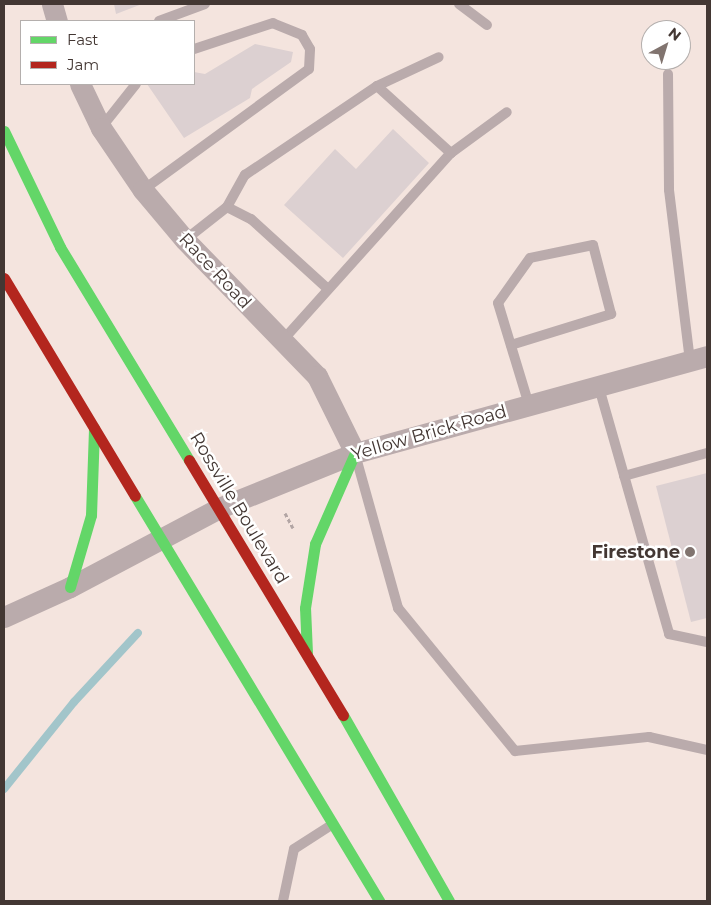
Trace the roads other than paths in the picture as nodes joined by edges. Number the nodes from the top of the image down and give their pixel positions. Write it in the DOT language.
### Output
graph roads {
  1 [pos="52,4"];
  2 [pos="205,4"];
  3 [pos="459,4"];
  4 [pos="57,20"];
  5 [pos="162,20"];
  6 [pos="487,25"];
  7 [pos="195,49"];
  8 [pos="439,57"];
  9 [pos="668,74"];
  10 [pos="80,85"];
  11 [pos="135,85"];
  12 [pos="377,86"];
  13 [pos="507,112"];
  14 [pos="101,128"];
  15 [pos="4,130"];
  16 [pos="451,153"];
  17 [pos="143,190"];
  18 [pos="227,207"];
  19 [pos="184,240"];
  20 [pos="4,278"];
  21 [pos="328,289"];
  22 [pos="283,340"];
  23 [pos="511,345"];
  24 [pos="699,358"];
  25 [pos="598,384"];
  26 [pos="529,405"];
  27 [pos="94,427"];
  28 [pos="355,453"];
  29 [pos="707,454"];
  30 [pos="624,476"];
  31 [pos="219,508"];
  32 [pos="162,541"];
  33 [pos="70,587"];
  34 [pos="4,617"];
  35 [pos="707,642"];
  36 [pos="307,657"];
  37 [pos="707,750"];
  38 [pos="334,824"];
  39 [pos="283,901"];
  40 [pos="379,901"];
  41 [pos="449,901"];
  1 -- 4 [label="street"];
  2 -- 5 [label="lane"];
  3 -- 6 [label="lane"];
  7 -- 17 [label="lane"];
  8 -- 12 [label="lane"];
  9 -- 24 [label="lane"];
  10 -- 14 [label="street, Race Road"];
  11 -- 14 [label="lane"];
  12 -- 16 [label="lane"];
  12 -- 18 [label="lane"];
  13 -- 16 [label="lane"];
  14 -- 17 [label="street, Race Road"];
  15 -- 31 [label="main road, Rossville Boulevard"];
  16 -- 21 [label="lane"];
  17 -- 19 [label="street, Race Road"];
  18 -- 19 [label="lane"];
  18 -- 21 [label="lane"];
  19 -- 22 [label="street, Race Road"];
  20 -- 27 [label="main road"];
  21 -- 22 [label="lane"];
  22 -- 28 [label="street, Race Road"];
  23 -- 23 [label="lane"];
  23 -- 26 [label="lane"];
  24 -- 25 [label="street, Yellow Brick Road"];
  25 -- 26 [label="street, Yellow Brick Road"];
  25 -- 30 [label="lane"];
  26 -- 28 [label="street, Yellow Brick Road"];
  27 -- 32 [label="main road"];
  27 -- 33 [label="main road"];
  28 -- 31 [label="street, Yellow Brick Road"];
  28 -- 36 [label="main road"];
  28 -- 37 [label="lane"];
  29 -- 30 [label="lane"];
  30 -- 35 [label="lane"];
  31 -- 32 [label="street, Yellow Brick Road"];
  31 -- 36 [label="main road, Rossville Boulevard"];
  32 -- 33 [label="street, Yellow Brick Road"];
  32 -- 38 [label="main road"];
  33 -- 34 [label="street, Yellow Brick Road"];
  36 -- 41 [label="main road, Rossville Boulevard"];
  38 -- 39 [label="lane"];
  38 -- 40 [label="main road"];
}
